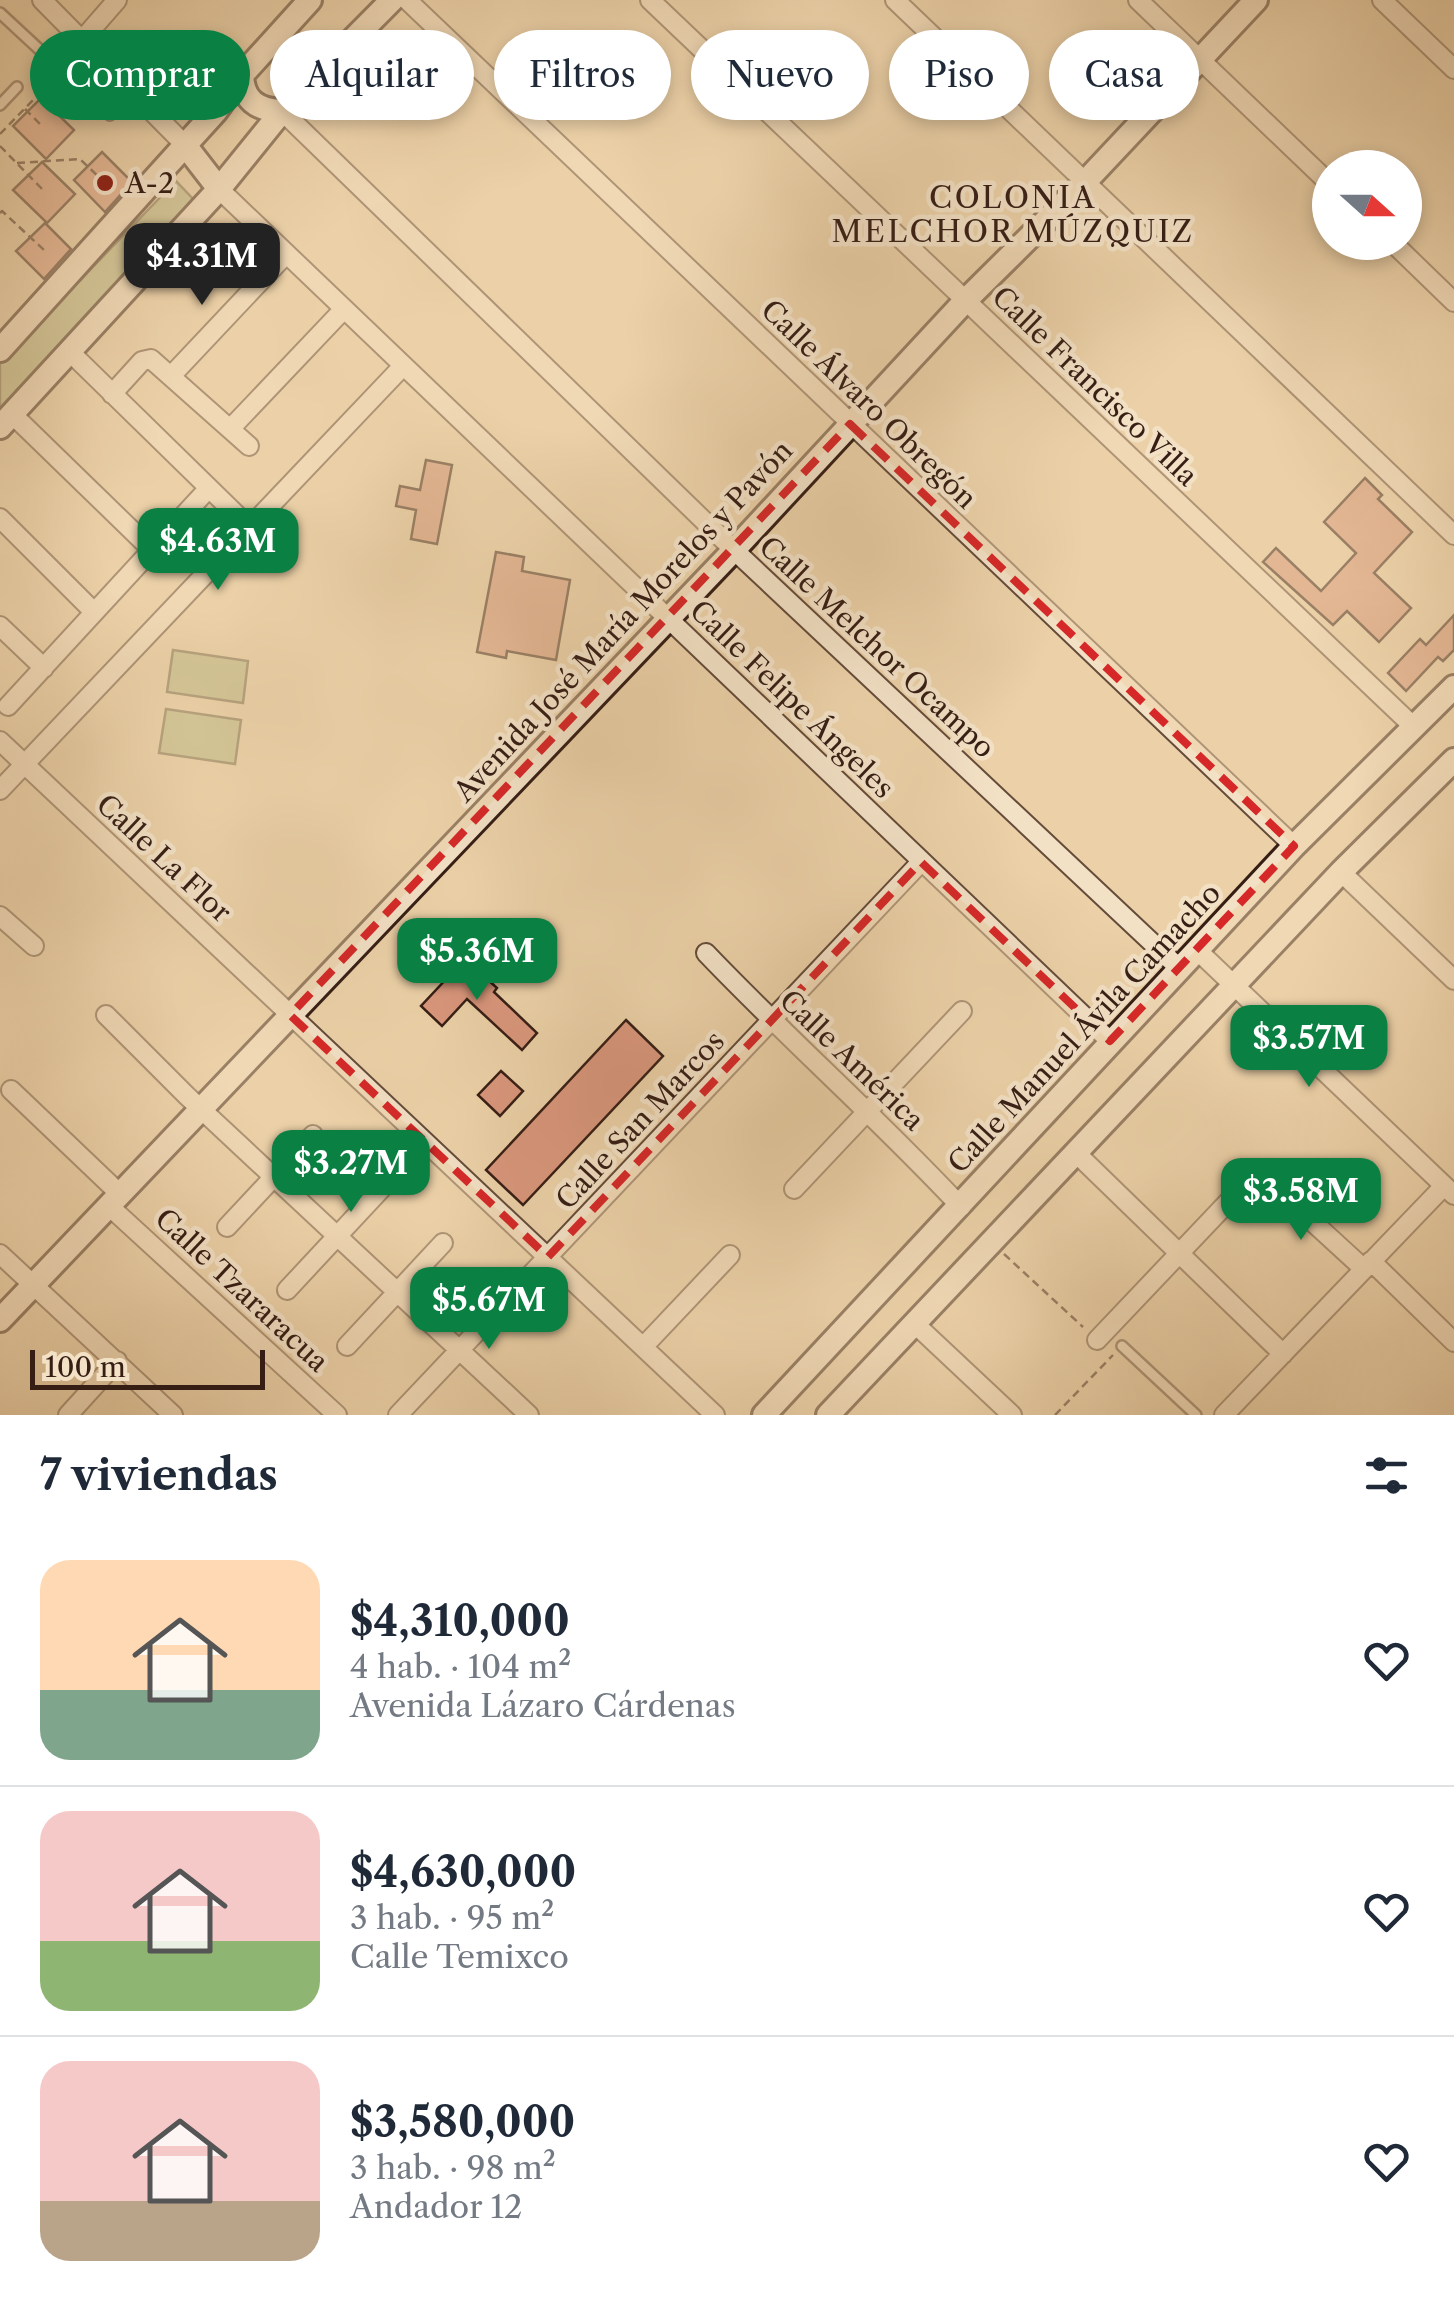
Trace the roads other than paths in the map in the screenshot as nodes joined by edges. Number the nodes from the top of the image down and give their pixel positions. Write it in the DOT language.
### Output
graph roads {
  1 [pos="42,0"];
  2 [pos="116,0"];
  3 [pos="310,0"];
  4 [pos="392,0"];
  5 [pos="407,0"];
  6 [pos="650,0"];
  7 [pos="895,0"];
  8 [pos="1138,0"];
  9 [pos="1256,0"];
  10 [pos="1382,0"];
  11 [pos="0,13"];
  12 [pos="74,30"];
  13 [pos="91,30"];
  14 [pos="362,30"];
  15 [pos="30,41"];
  16 [pos="1200,60"];
  17 [pos="250,66"];
  18 [pos="1454,70"];
  19 [pos="16,87"];
  20 [pos="0,105"];
  21 [pos="162,120"];
  22 [pos="206,120"];
  23 [pos="275,120"];
  24 [pos="291,120"];
  25 [pos="186,145"];
  26 [pos="1312,167"];
  27 [pos="1085,182"];
  28 [pos="219,189"];
  29 [pos="286,254"];
  30 [pos="1411,260"];
  31 [pos="965,301"];
  32 [pos="1454,302"];
  33 [pos="342,310"];
  34 [pos="0,350"];
  35 [pos="70,352"];
  36 [pos="403,366"];
  37 [pos="171,376"];
  38 [pos="112,394"];
  39 [pos="6,421"];
  40 [pos="850,424"];
  41 [pos="230,429"];
  42 [pos="248,446"];
  43 [pos="208,489"];
  44 [pos="0,518"];
  45 [pos="248,526"];
  46 [pos="1454,534"];
  47 [pos="152,549"];
  48 [pos="734,550"];
  49 [pos="94,612"];
  50 [pos="668,618"];
  51 [pos="0,626"];
  52 [pos="44,668"];
  53 [pos="1454,687"];
  54 [pos="8,706"];
  55 [pos="1415,728"];
  56 [pos="0,741"];
  57 [pos="1453,763"];
  58 [pos="24,764"];
  59 [pos="0,790"];
  60 [pos="1294,846"];
  61 [pos="921,862"];
  62 [pos="1341,872"];
  63 [pos="0,916"];
  64 [pos="34,946"];
  65 [pos="1197,950"];
  66 [pos="706,953"];
  67 [pos="1179,968"];
  68 [pos="1454,980"];
  69 [pos="1234,986"];
  70 [pos="962,1011"];
  71 [pos="106,1015"];
  72 [pos="290,1015"];
  73 [pos="770,1020"];
  74 [pos="1110,1041"];
  75 [pos="10,1090"];
  76 [pos="201,1108"];
  77 [pos="866,1111"];
  78 [pos="313,1134"];
  79 [pos="1075,1152"];
  80 [pos="275,1176"];
  81 [pos="382,1188"];
  82 [pos="794,1189"];
  83 [pos="1449,1190"];
  84 [pos="114,1200"];
  85 [pos="961,1206"];
  86 [pos="228,1228"];
  87 [pos="338,1236"];
  88 [pos="443,1243"];
  89 [pos="1179,1253"];
  90 [pos="0,1254"];
  91 [pos="730,1256"];
  92 [pos="548,1258"];
  93 [pos="1368,1265"];
  94 [pos="34,1284"];
  95 [pos="287,1290"];
  96 [pos="398,1290"];
  97 [pos="0,1320"];
  98 [pos="914,1323"];
  99 [pos="1097,1340"];
  100 [pos="1454,1342"];
  101 [pos="346,1346"];
  102 [pos="1122,1346"];
  103 [pos="643,1347"];
  104 [pos="458,1350"];
  105 [pos="1283,1354"];
  106 [pos="117,1362"];
  107 [pos="68,1415"];
  108 [pos="173,1415"];
  109 [pos="337,1415"];
  110 [pos="398,1415"];
  111 [pos="529,1415"];
  112 [pos="715,1415"];
  113 [pos="764,1415"];
  114 [pos="828,1415"];
  115 [pos="1012,1415"];
  116 [pos="1196,1415"];
  117 [pos="1224,1415"];
  1 -- 12 [label="street"];
  2 -- 13 [label="street"];
  3 -- 17 [label="street"];
  4 -- 14 [label="street"];
  5 -- 40 [label="street, Calle Álvaro Obregón"];
  6 -- 31 [label="street, Calle Francisco Villa"];
  7 -- 27 [label="street"];
  8 -- 16 [label="street"];
  9 -- 16 [label="street, Avenida José María Morelos y Pavón"];
  10 -- 18 [label="street"];
  11 -- 15 [label="lane"];
  16 -- 26 [label="street"];
  16 -- 27 [label="street, Avenida José María Morelos y Pavón"];
  19 -- 20 [label="lane"];
  21 -- 25 [label="street"];
  22 -- 25 [label="street"];
  23 -- 28 [label="street"];
  24 -- 48 [label="street, Calle Melchor Ocampo"];
  25 -- 28 [label="street"];
  25 -- 34 [label="street"];
  27 -- 31 [label="street, Avenida José María Morelos y Pavón"];
  27 -- 46 [label="street"];
  28 -- 29 [label="street, Calle Felipe Ángeles"];
  28 -- 35 [label="street"];
  29 -- 33 [label="street, Calle Felipe Ángeles"];
  29 -- 37 [label="street"];
  30 -- 32 [label="street"];
  31 -- 40 [label="street, Avenida José María Morelos y Pavón"];
  31 -- 55 [label="street, Calle Francisco Villa"];
  33 -- 36 [label="street, Calle Felipe Ángeles"];
  33 -- 41 [label="street"];
  35 -- 38 [label="street"];
  35 -- 39 [label="street"];
  36 -- 45 [label="street"];
  36 -- 50 [label="street, Calle Felipe Ángeles"];
  37 -- 38 [label="street"];
  37 -- 41 [label="street"];
  38 -- 43 [label="street"];
  39 -- 47 [label="street"];
  40 -- 48 [label="street, Avenida José María Morelos y Pavón"];
  40 -- 60 [label="street, Calle Álvaro Obregón"];
  41 -- 42 [label="street"];
  43 -- 45 [label="street"];
  43 -- 47 [label="street"];
  44 -- 49 [label="street"];
  45 -- 58 [label="street"];
  47 -- 49 [label="street"];
  48 -- 50 [label="street, Avenida José María Morelos y Pavón"];
  48 -- 67 [label="street, Calle Melchor Ocampo"];
  49 -- 52 [label="street"];
  50 -- 61 [label="street, Calle Felipe Ángeles"];
  50 -- 72 [label="street, Avenida José María Morelos y Pavón"];
  51 -- 52 [label="street"];
  52 -- 54 [label="street"];
  53 -- 55 [label="street, Calle Manuel Ávila Camacho"];
  55 -- 60 [label="street, Calle Manuel Ávila Camacho"];
  56 -- 58 [label="street, Calle La Flor"];
  57 -- 62 [label="street"];
  58 -- 59 [label="street"];
  58 -- 72 [label="street, Calle La Flor"];
  60 -- 65 [label="street, Calle Manuel Ávila Camacho"];
  61 -- 73 [label="street, Calle San Marcos"];
  61 -- 74 [label="street, Calle Felipe Ángeles"];
  62 -- 68 [label="street"];
  62 -- 69 [label="street"];
  63 -- 64 [label="street"];
  65 -- 67 [label="street, Calle Manuel Ávila Camacho"];
  65 -- 69 [label="street"];
  66 -- 73 [label="street, Calle América"];
  67 -- 74 [label="street, Calle Manuel Ávila Camacho"];
  69 -- 79 [label="street"];
  69 -- 83 [label="street"];
  70 -- 77 [label="street"];
  71 -- 76 [label="street"];
  72 -- 76 [label="street, Avenida José María Morelos y Pavón"];
  72 -- 92 [label="street, Calle La Flor"];
  73 -- 77 [label="street, Calle América"];
  73 -- 92 [label="street, Calle San Marcos"];
  74 -- 85 [label="street, Calle Manuel Ávila Camacho"];
  75 -- 84 [label="street, Calle Tzararacua"];
  76 -- 80 [label="street"];
  76 -- 84 [label="street, Avenida José María Morelos y Pavón"];
  77 -- 82 [label="street"];
  77 -- 85 [label="street, Calle América"];
  78 -- 80 [label="street"];
  79 -- 89 [label="street"];
  79 -- 98 [label="street"];
  80 -- 86 [label="street"];
  80 -- 87 [label="street"];
  81 -- 87 [label="street"];
  83 -- 93 [label="street"];
  84 -- 94 [label="street, Avenida José María Morelos y Pavón"];
  84 -- 109 [label="street, Calle Tzararacua"];
  85 -- 113 [label="street, Calle Manuel Ávila Camacho"];
  87 -- 95 [label="street"];
  87 -- 96 [label="street"];
  88 -- 96 [label="street"];
  89 -- 93 [label="street"];
  89 -- 99 [label="street"];
  89 -- 105 [label="street"];
  90 -- 94 [label="street"];
  91 -- 103 [label="street"];
  92 -- 103 [label="street, Calle La Flor"];
  92 -- 104 [label="street, Calle San Marcos"];
  93 -- 100 [label="street"];
  93 -- 105 [label="street"];
  94 -- 97 [label="street, Avenida José María Morelos y Pavón"];
  94 -- 106 [label="street"];
  96 -- 101 [label="street"];
  96 -- 104 [label="street"];
  98 -- 114 [label="street"];
  98 -- 115 [label="street"];
  102 -- 116 [label="lane"];
  103 -- 112 [label="street, Calle La Flor"];
  104 -- 110 [label="street, Calle San Marcos"];
  104 -- 111 [label="street"];
  105 -- 117 [label="street"];
  106 -- 107 [label="street"];
  106 -- 108 [label="street"];
}
